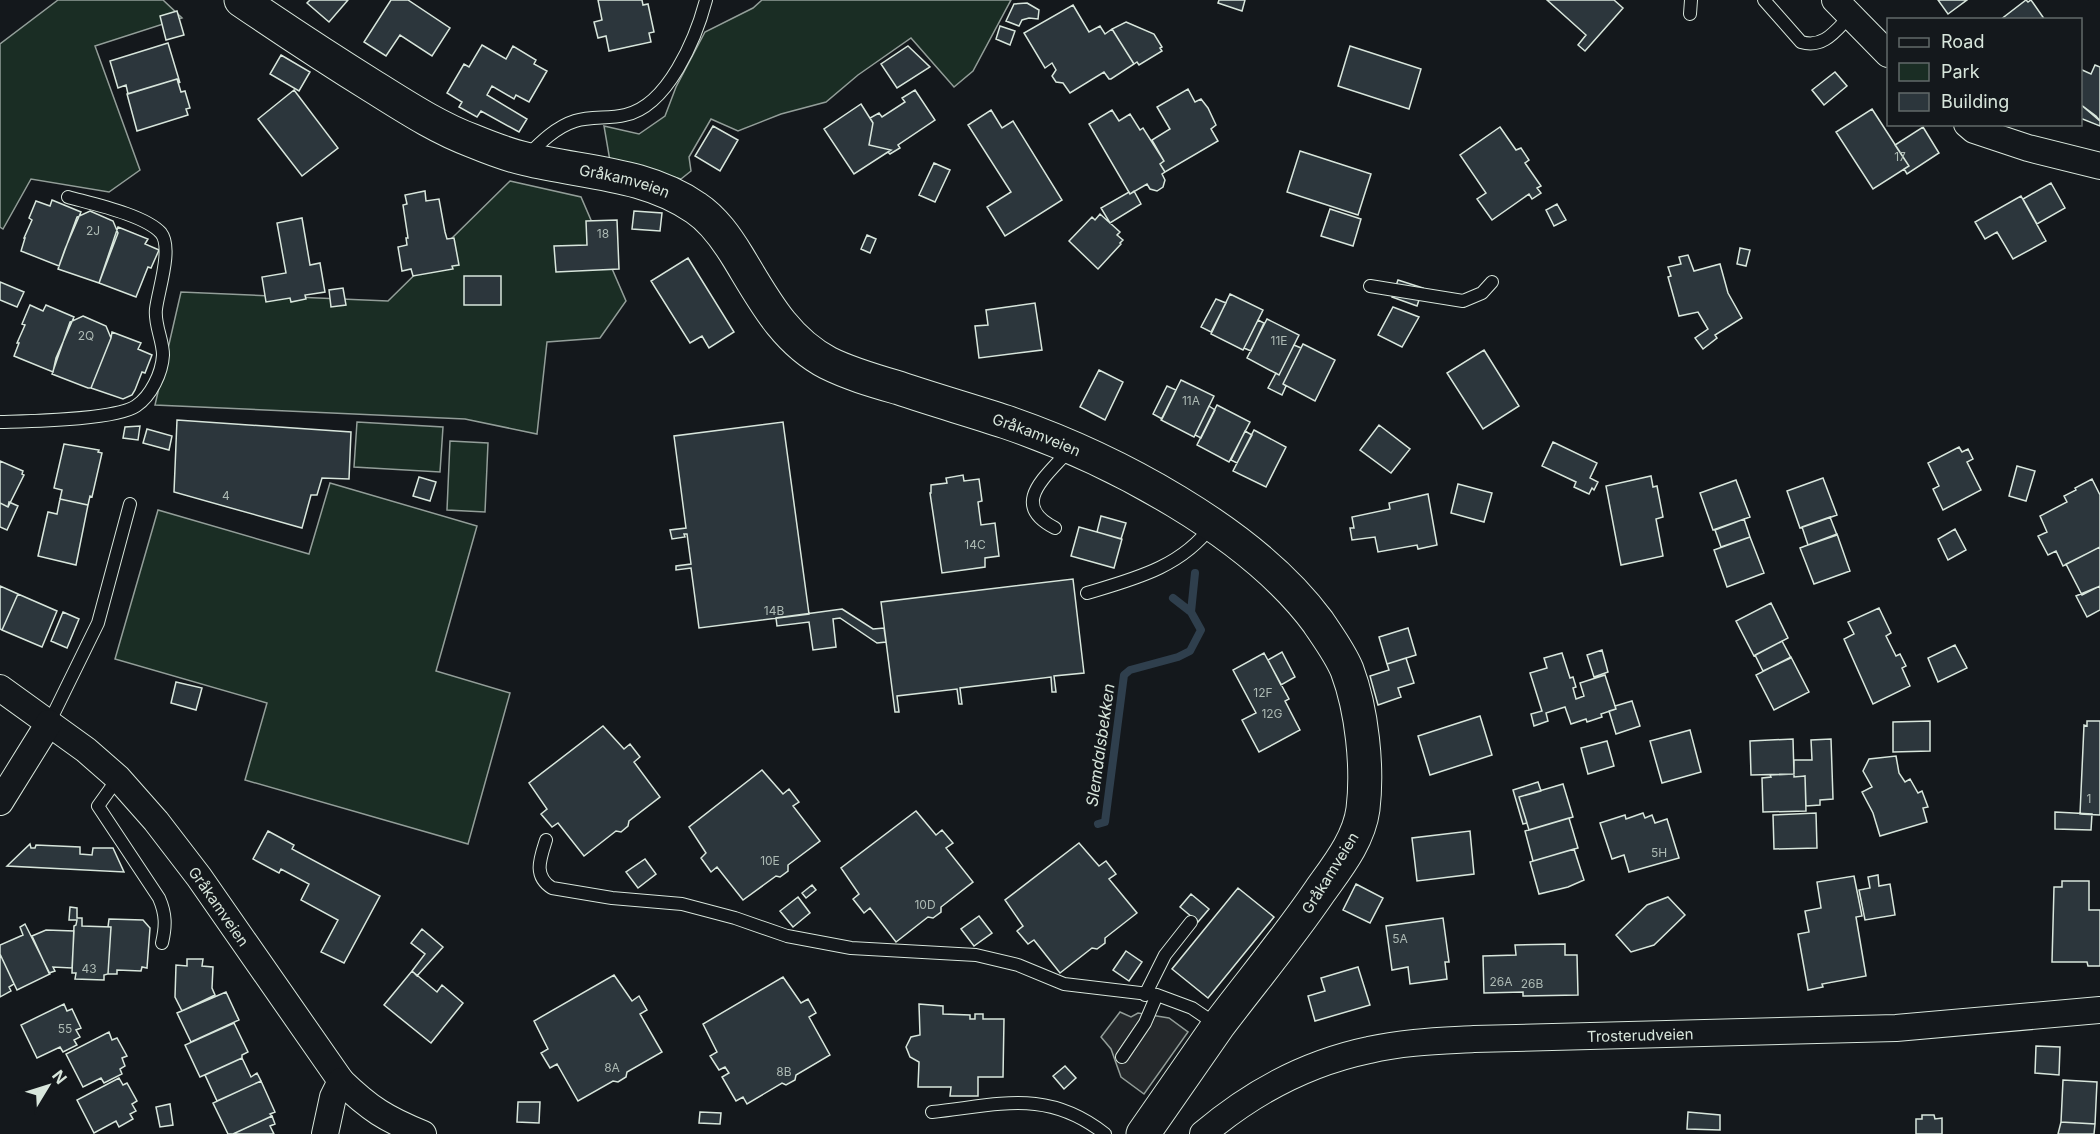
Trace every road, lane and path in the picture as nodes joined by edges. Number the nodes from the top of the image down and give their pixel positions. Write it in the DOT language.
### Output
graph roads {
  1 [pos="241,0"];
  2 [pos="706,0"];
  3 [pos="1691,0"];
  4 [pos="1764,0"];
  5 [pos="1843,8"];
  6 [pos="1690,14"];
  7 [pos="1887,53"];
  8 [pos="1969,126"];
  9 [pos="524,159"];
  10 [pos="2100,166"];
  11 [pos="68,197"];
  12 [pos="1492,282"];
  13 [pos="1371,286"];
  14 [pos="0,422"];
  15 [pos="1072,447"];
  16 [pos="130,504"];
  17 [pos="1212,525"];
  18 [pos="1055,528"];
  19 [pos="1087,592"];
  20 [pos="0,688"];
  21 [pos="49,723"];
  22 [pos="118,778"];
  23 [pos="0,802"];
  24 [pos="546,840"];
  25 [pos="1191,922"];
  26 [pos="162,943"];
  27 [pos="1151,995"];
  28 [pos="2100,1010"];
  29 [pos="1219,1026"];
  30 [pos="1122,1057"];
  31 [pos="340,1081"];
  32 [pos="932,1112"];
  33 [pos="325,1134"];
  34 [pos="423,1134"];
  35 [pos="1105,1134"];
  36 [pos="1143,1134"];
  37 [pos="1203,1134"];
  1 -- 9 [label="street, Gråkamveien"];
  2 -- 9 [label="lane"];
  3 -- 6 [label="lane"];
  4 -- 5 [label="lane"];
  5 -- 7 [label="street"];
  8 -- 10 [label="street"];
  9 -- 15 [label="street, Gråkamveien"];
  11 -- 14 [label="lane"];
  12 -- 13 [label="lane"];
  15 -- 17 [label="street, Gråkamveien"];
  15 -- 18 [label="lane"];
  16 -- 21 [label="lane"];
  17 -- 19 [label="lane"];
  17 -- 29 [label="street, Gråkamveien"];
  20 -- 21 [label="street, Gråkamveien"];
  21 -- 22 [label="street, Gråkamveien"];
  21 -- 23 [label="street"];
  22 -- 26 [label="lane"];
  22 -- 31 [label="street, Gråkamveien"];
  24 -- 27 [label="lane"];
  25 -- 27 [label="lane"];
  27 -- 29 [label="lane"];
  27 -- 30 [label="lane"];
  28 -- 37 [label="street, Trosterudveien"];
  29 -- 36 [label="street, Gråkamveien"];
  31 -- 33 [label="street"];
  31 -- 34 [label="street, Gråkamveien"];
  32 -- 35 [label="lane"];
}
